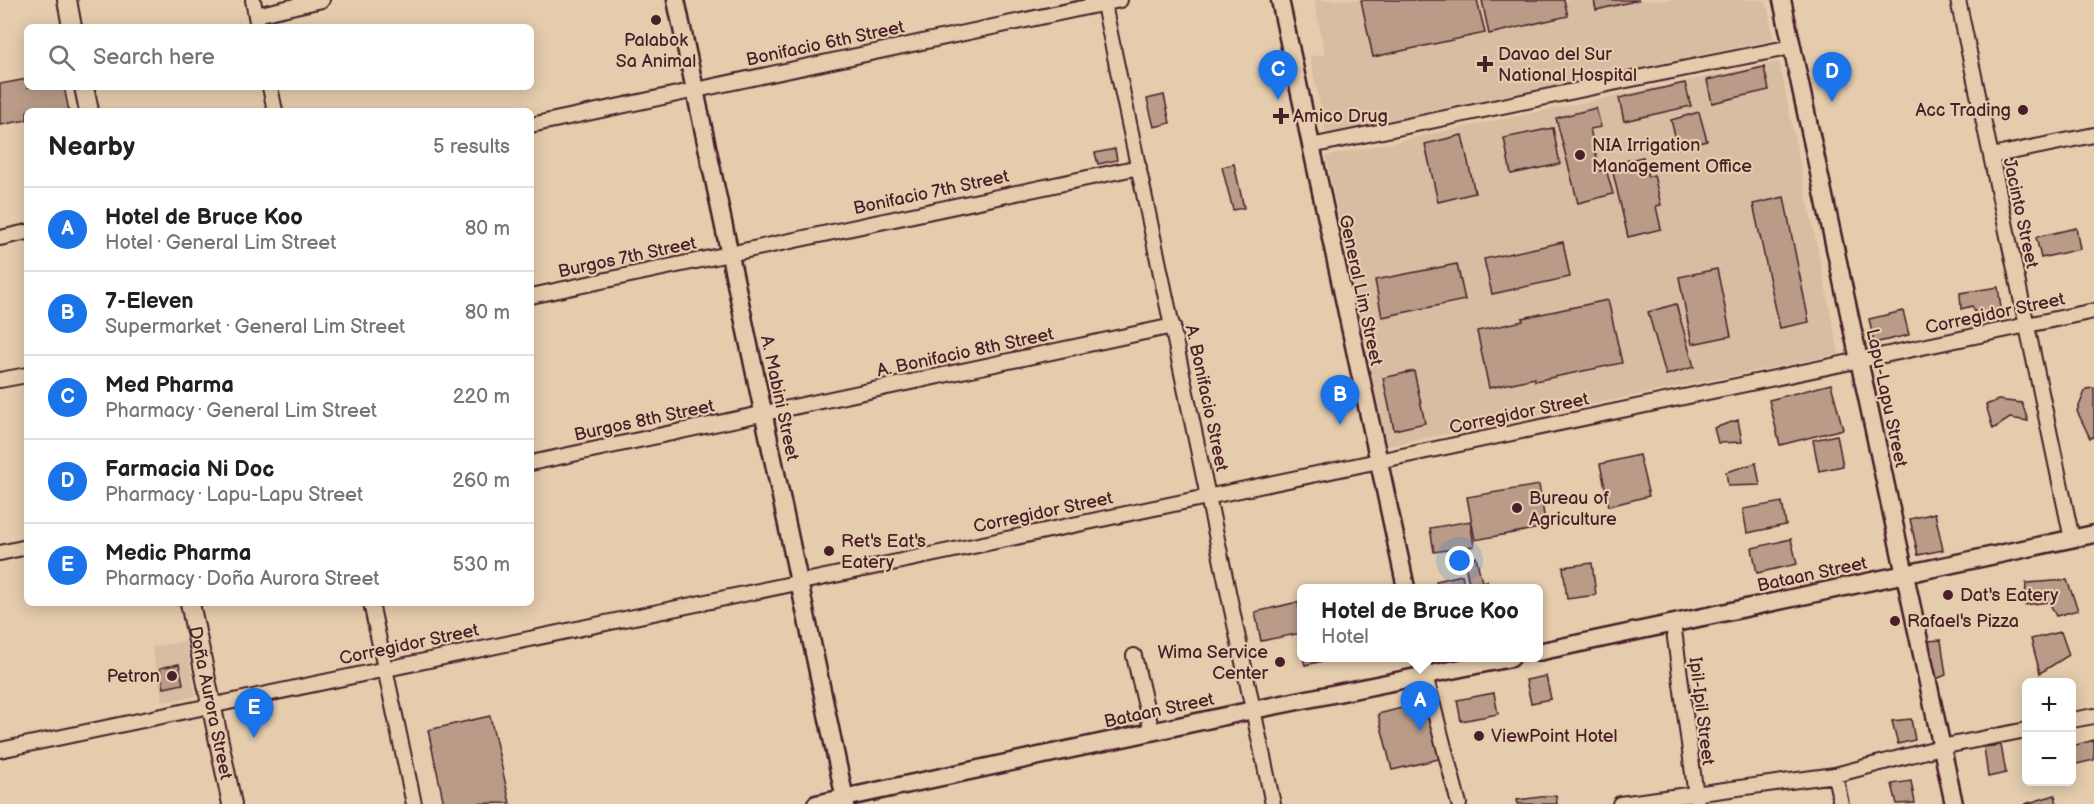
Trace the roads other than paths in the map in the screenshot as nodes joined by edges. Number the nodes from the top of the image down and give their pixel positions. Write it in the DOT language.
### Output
graph roads {
  1 [pos="67,0"];
  2 [pos="253,0"];
  3 [pos="322,0"];
  4 [pos="676,0"];
  5 [pos="1120,0"];
  6 [pos="1280,0"];
  7 [pos="1782,0"];
  8 [pos="1960,0"];
  9 [pos="1104,2"];
  10 [pos="257,21"];
  11 [pos="71,24"];
  12 [pos="1792,47"];
  13 [pos="695,89"];
  14 [pos="85,90"];
  15 [pos="271,90"];
  16 [pos="88,108"];
  17 [pos="274,108"];
  18 [pos="534,124"];
  19 [pos="2094,135"];
  20 [pos="1311,146"];
  21 [pos="1991,156"];
  22 [pos="1139,167"];
  23 [pos="24,233"];
  24 [pos="0,238"];
  25 [pos="730,253"];
  26 [pos="534,295"];
  27 [pos="2094,311"];
  28 [pos="2027,325"];
  29 [pos="1173,327"];
  30 [pos="1858,360"];
  31 [pos="24,376"];
  32 [pos="0,380"];
  33 [pos="764,413"];
  34 [pos="1377,461"];
  35 [pos="534,462"];
  36 [pos="1209,496"];
  37 [pos="2094,534"];
  38 [pos="2072,539"];
  39 [pos="24,549"];
  40 [pos="0,553"];
  41 [pos="1904,574"];
  42 [pos="799,582"];
  43 [pos="1405,584"];
  44 [pos="191,606"];
  45 [pos="372,606"];
  46 [pos="1673,623"];
  47 [pos="1543,651"];
  48 [pos="1134,656"];
  49 [pos="1422,662"];
  50 [pos="1487,662"];
  51 [pos="385,668"];
  52 [pos="1425,675"];
  53 [pos="211,705"];
  54 [pos="1253,710"];
  55 [pos="2094,716"];
  56 [pos="2076,719"];
  57 [pos="2022,731"];
  58 [pos="1152,732"];
  59 [pos="1941,747"];
  60 [pos="0,750"];
  61 [pos="1835,775"];
  62 [pos="1696,799"];
  63 [pos="845,801"];
  64 [pos="232,804"];
  65 [pos="414,804"];
  66 [pos="816,804"];
  67 [pos="1273,804"];
  68 [pos="1459,804"];
  69 [pos="1620,804"];
  70 [pos="1841,804"];
  71 [pos="1954,804"];
  1 -- 11 [label="main road"];
  2 -- 10 [label="street"];
  3 -- 10 [label="street"];
  4 -- 13 [label="street, A. Mabini Street"];
  5 -- 9 [label="street, Bonifacio 6th Street"];
  6 -- 20 [label="street, General Lim Street"];
  7 -- 12 [label="street, Lapu-Lapu Street"];
  8 -- 21 [label="street, Jacinto Street"];
  9 -- 13 [label="street, Bonifacio 6th Street"];
  9 -- 22 [label="street, A. Bonifacio Street"];
  12 -- 20 [label="street"];
  12 -- 30 [label="street, Lapu-Lapu Street"];
  13 -- 18 [label="street, Bonifacio 6th Street"];
  13 -- 25 [label="street, A. Mabini Street"];
  14 -- 16 [label="main road"];
  15 -- 17 [label="street"];
  19 -- 21 [label="street"];
  20 -- 34 [label="street, General Lim Street"];
  21 -- 28 [label="street, Jacinto Street"];
  22 -- 25 [label="street, Bonifacio 7th Street"];
  22 -- 29 [label="street, A. Bonifacio Street"];
  23 -- 24 [label="street"];
  25 -- 26 [label="street, Burgos 7th Street"];
  25 -- 33 [label="street, A. Mabini Street"];
  27 -- 28 [label="street, Corregidor Street"];
  28 -- 30 [label="street, Corregidor Street"];
  28 -- 38 [label="street, Jacinto Street"];
  29 -- 33 [label="street, A. Bonifacio 8th Street"];
  29 -- 36 [label="street, A. Bonifacio Street"];
  30 -- 34 [label="street, Corregidor Street"];
  30 -- 41 [label="street, Lapu-Lapu Street"];
  31 -- 32 [label="street"];
  33 -- 35 [label="street, Burgos 8th Street"];
  33 -- 42 [label="street, A. Mabini Street"];
  34 -- 36 [label="street, Corregidor Street"];
  34 -- 43 [label="street, General Lim Street"];
  36 -- 42 [label="street, Corregidor Street"];
  36 -- 54 [label="street, A. Bonifacio Street"];
  37 -- 38 [label="street, Bataan Street"];
  38 -- 41 [label="street, Bataan Street"];
  39 -- 40 [label="street"];
  41 -- 46 [label="street, Bataan Street"];
  41 -- 59 [label="street, Lapu-Lapu Street"];
  42 -- 51 [label="street, Corregidor Street"];
  42 -- 63 [label="street, A. Mabini Street"];
  44 -- 53 [label="main road, Doña Aurora Street"];
  45 -- 51 [label="street"];
  46 -- 47 [label="street, Bataan Street"];
  46 -- 62 [label="street, Ipil-Ipil Street"];
  48 -- 58 [label="street"];
  49 -- 52 [label="street"];
  50 -- 52 [label="street, Bataan Street"];
  51 -- 53 [label="street, Corregidor Street"];
  51 -- 65 [label="street"];
  52 -- 54 [label="street, Bataan Street"];
  52 -- 68 [label="street"];
  53 -- 60 [label="street, Corregidor Street"];
  53 -- 64 [label="main road, Doña Aurora Street"];
  54 -- 58 [label="street, Bataan Street"];
  54 -- 67 [label="street, A. Bonifacio Street"];
  55 -- 56 [label="street"];
  57 -- 59 [label="street"];
  58 -- 63 [label="street, Bataan Street"];
  59 -- 61 [label="street"];
  59 -- 71 [label="street, Lapu-Lapu Street"];
  61 -- 62 [label="street"];
  61 -- 70 [label="street"];
  62 -- 69 [label="street"];
  63 -- 66 [label="street, Bataan Street"];
}
